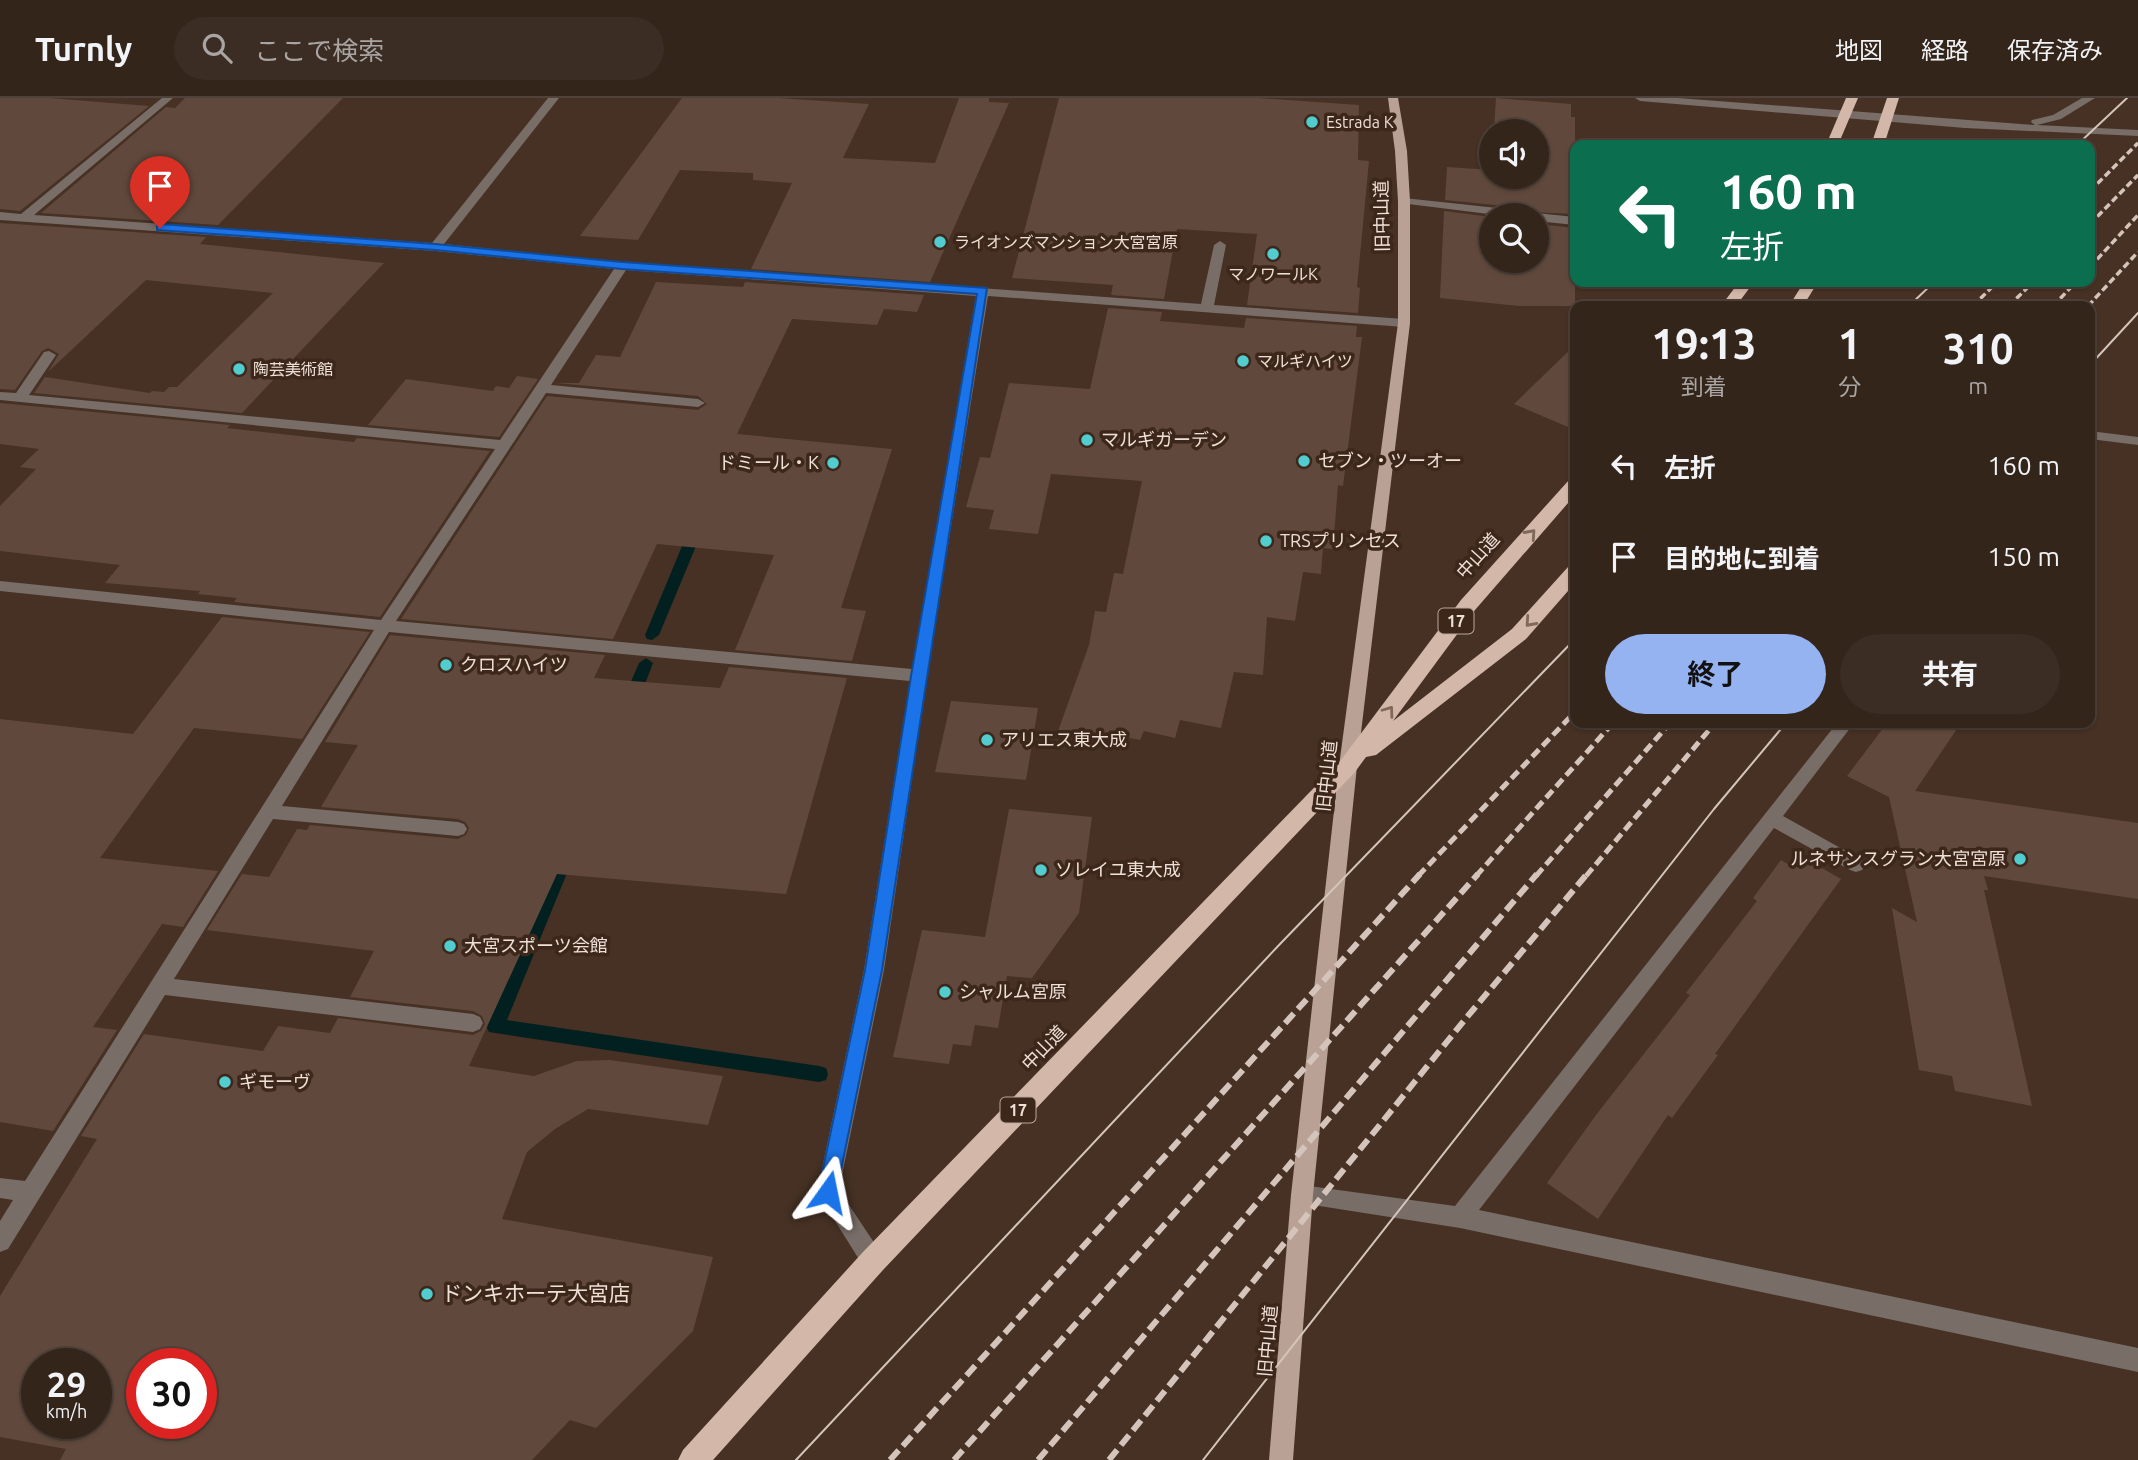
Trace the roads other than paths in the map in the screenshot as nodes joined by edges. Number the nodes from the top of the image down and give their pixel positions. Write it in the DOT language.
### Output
graph roads {
  1 [pos="168,98"];
  2 [pos="554,98"];
  3 [pos="1393,98"];
  4 [pos="1640,98"];
  5 [pos="1853,98"];
  6 [pos="1894,98"];
  7 [pos="2090,98"];
  8 [pos="1847,115"];
  9 [pos="1888,118"];
  10 [pos="2024,126"];
  11 [pos="2138,132"];
  12 [pos="1834,140"];
  13 [pos="1879,140"];
  14 [pos="1404,201"];
  15 [pos="1479,210"];
  16 [pos="0,216"];
  17 [pos="23,218"];
  18 [pos="1549,218"];
  19 [pos="1570,220"];
  20 [pos="1220,245"];
  21 [pos="435,247"];
  22 [pos="622,265"];
  23 [pos="1743,287"];
  24 [pos="983,291"];
  25 [pos="1732,301"];
  26 [pos="1207,308"];
  27 [pos="1404,323"];
  28 [pos="49,355"];
  29 [pos="540,388"];
  30 [pos="0,396"];
  31 [pos="20,398"];
  32 [pos="698,403"];
  33 [pos="2095,436"];
  34 [pos="2138,440"];
  35 [pos="502,445"];
  36 [pos="1570,490"];
  37 [pos="1570,577"];
  38 [pos="0,586"];
  39 [pos="23,589"];
  40 [pos="0,597"];
  41 [pos="385,626"];
  42 [pos="919,676"];
  43 [pos="1842,728"];
  44 [pos="1348,766"];
  45 [pos="270,811"];
  46 [pos="1771,818"];
  47 [pos="458,829"];
  48 [pos="1856,865"];
  49 [pos="160,986"];
  50 [pos="473,1023"];
  51 [pos="0,1188"];
  52 [pos="30,1192"];
  53 [pos="1302,1195"];
  54 [pos="1460,1217"];
  55 [pos="0,1241"];
  56 [pos="873,1261"];
  57 [pos="2138,1360"];
  58 [pos="693,1460"];
  59 [pos="1281,1460"];
  1 -- 17 [label="street"];
  2 -- 21 [label="street"];
  3 -- 14 [label="main road, 旧中山道"];
  4 -- 8 [label="street"];
  5 -- 8 [label="highway"];
  6 -- 9 [label="highway"];
  7 -- 10 [label="street"];
  8 -- 9 [label="street"];
  8 -- 12 [label="highway"];
  9 -- 10 [label="street"];
  9 -- 13 [label="highway"];
  10 -- 11 [label="street"];
  14 -- 15 [label="street"];
  14 -- 27 [label="main road, 旧中山道"];
  16 -- 17 [label="street"];
  17 -- 21 [label="street"];
  18 -- 19 [label="street"];
  20 -- 26 [label="street"];
  21 -- 22 [label="street"];
  22 -- 24 [label="street"];
  22 -- 29 [label="street"];
  23 -- 25 [label="highway"];
  24 -- 26 [label="street"];
  24 -- 42 [label="street"];
  26 -- 27 [label="street"];
  27 -- 44 [label="main road, 旧中山道"];
  28 -- 31 [label="street"];
  29 -- 32 [label="street"];
  29 -- 35 [label="street"];
  30 -- 31 [label="street"];
  31 -- 35 [label="street"];
  33 -- 34 [label="street"];
  35 -- 41 [label="street"];
  44 -- 36 [label="highway, 中山道 / 17, one-way"];
  37 -- 44 [label="highway, 中山道 / 17, one-way"];
  38 -- 39 [label="street"];
  39 -- 40 [label="street"];
  39 -- 41 [label="street"];
  41 -- 42 [label="street"];
  41 -- 45 [label="street"];
  42 -- 56 [label="street"];
  43 -- 46 [label="street"];
  44 -- 53 [label="main road, 旧中山道"];
  44 -- 56 [label="highway, 中山道 / 17"];
  45 -- 47 [label="street"];
  45 -- 49 [label="street"];
  46 -- 48 [label="street"];
  46 -- 54 [label="street"];
  49 -- 50 [label="street"];
  49 -- 52 [label="street"];
  51 -- 52 [label="street"];
  52 -- 55 [label="street"];
  53 -- 54 [label="street"];
  53 -- 59 [label="main road, 旧中山道"];
  54 -- 57 [label="street"];
  56 -- 58 [label="highway, 中山道 / 17"];
}
